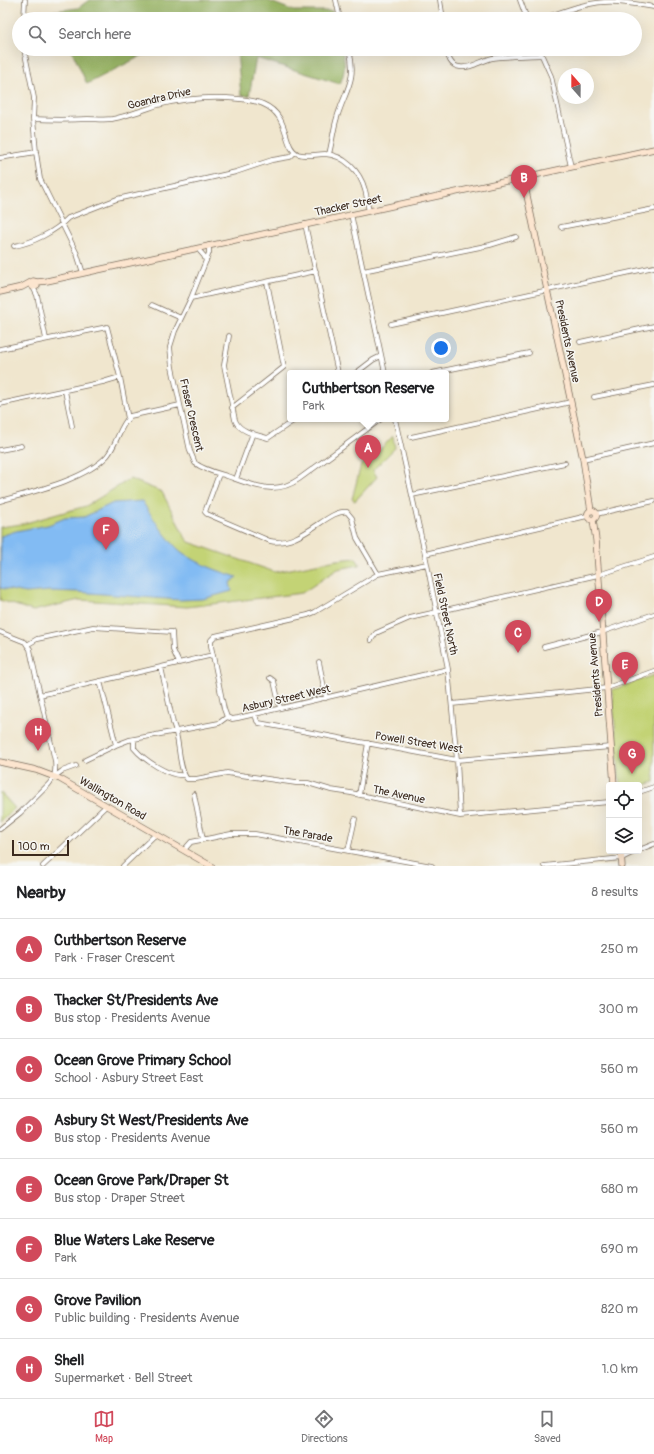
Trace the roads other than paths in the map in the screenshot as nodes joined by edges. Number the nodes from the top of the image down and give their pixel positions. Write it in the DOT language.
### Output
graph roads {
  1 [pos="24,0"];
  2 [pos="336,0"];
  3 [pos="440,0"];
  4 [pos="520,0"];
  5 [pos="654,7"];
  6 [pos="24,12"];
  7 [pos="339,12"];
  8 [pos="442,12"];
  9 [pos="524,12"];
  10 [pos="561,12"];
  11 [pos="25,56"];
  12 [pos="351,56"];
  13 [pos="449,56"];
  14 [pos="529,56"];
  15 [pos="542,56"];
  16 [pos="33,120"];
  17 [pos="654,149"];
  18 [pos="36,152"];
  19 [pos="295,152"];
  20 [pos="329,154"];
  21 [pos="0,158"];
  22 [pos="570,167"];
  23 [pos="523,177"];
  24 [pos="654,208"];
  25 [pos="369,211"];
  26 [pos="351,214"];
  27 [pos="63,224"];
  28 [pos="305,224"];
  29 [pos="561,227"];
  30 [pos="516,237"];
  31 [pos="209,245"];
  32 [pos="14,246"];
  33 [pos="197,248"];
  34 [pos="206,261"];
  35 [pos="654,267"];
  36 [pos="316,271"];
  37 [pos="363,271"];
  38 [pos="83,273"];
  39 [pos="267,282"];
  40 [pos="35,285"];
  41 [pos="548,291"];
  42 [pos="0,292"];
  43 [pos="191,298"];
  44 [pos="152,305"];
  45 [pos="181,318"];
  46 [pos="391,324"];
  47 [pos="654,326"];
  48 [pos="229,336"];
  49 [pos="46,339"];
  50 [pos="580,342"];
  51 [pos="0,349"];
  52 [pos="529,353"];
  53 [pos="381,356"];
  54 [pos="337,370"];
  55 [pos="360,370"];
  56 [pos="384,370"];
  57 [pos="447,370"];
  58 [pos="120,377"];
  59 [pos="654,386"];
  60 [pos="65,391"];
  61 [pos="594,397"];
  62 [pos="571,402"];
  63 [pos="0,404"];
  64 [pos="180,405"];
  65 [pos="232,408"];
  66 [pos="128,419"];
  67 [pos="292,422"];
  68 [pos="377,422"];
  69 [pos="396,422"];
  70 [pos="72,426"];
  71 [pos="253,433"];
  72 [pos="411,437"];
  73 [pos="654,443"];
  74 [pos="21,446"];
  75 [pos="0,450"];
  76 [pos="583,459"];
  77 [pos="565,462"];
  78 [pos="219,474"];
  79 [pos="236,479"];
  80 [pos="412,495"];
  81 [pos="0,501"];
  82 [pos="654,502"];
  83 [pos="591,510"];
  84 [pos="596,514"];
  85 [pos="587,516"];
  86 [pos="592,520"];
  87 [pos="425,554"];
  88 [pos="654,557"];
  89 [pos="427,564"];
  90 [pos="378,574"];
  91 [pos="598,575"];
  92 [pos="436,612"];
  93 [pos="654,614"];
  94 [pos="0,632"];
  95 [pos="602,632"];
  96 [pos="371,640"];
  97 [pos="27,645"];
  98 [pos="544,647"];
  99 [pos="213,655"];
  100 [pos="319,662"];
  101 [pos="179,663"];
  102 [pos="161,667"];
  103 [pos="448,669"];
  104 [pos="654,671"];
  105 [pos="270,678"];
  106 [pos="100,681"];
  107 [pos="607,688"];
  108 [pos="40,695"];
  109 [pos="326,698"];
  110 [pos="452,704"];
  111 [pos="280,708"];
  112 [pos="255,714"];
  113 [pos="227,717"];
  114 [pos="176,730"];
  115 [pos="134,740"];
  116 [pos="368,743"];
  117 [pos="116,745"];
  118 [pos="611,747"];
  119 [pos="85,760"];
  120 [pos="457,760"];
  121 [pos="0,762"];
  122 [pos="76,766"];
  123 [pos="54,777"];
  124 [pos="186,777"];
  125 [pos="615,782"];
  126 [pos="654,787"];
  127 [pos="642,791"];
  128 [pos="194,794"];
  129 [pos="359,795"];
  130 [pos="606,802"];
  131 [pos="106,806"];
  132 [pos="460,816"];
  133 [pos="355,819"];
  134 [pos="0,829"];
  135 [pos="156,834"];
  136 [pos="203,839"];
  137 [pos="654,844"];
  138 [pos="642,849"];
  139 [pos="184,850"];
  140 [pos="348,851"];
  141 [pos="621,855"];
  142 [pos="202,864"];
  143 [pos="43,866"];
  144 [pos="123,866"];
  145 [pos="211,866"];
  146 [pos="432,866"];
  147 [pos="544,866"];
  148 [pos="622,866"];
  1 -- 6 [label="street"];
  2 -- 7 [label="street"];
  3 -- 8 [label="street"];
  4 -- 9 [label="street"];
  5 -- 10 [label="street"];
  11 -- 16 [label="street"];
  12 -- 20 [label="street"];
  13 -- 14 [label="street"];
  15 -- 22 [label="street"];
  16 -- 18 [label="street"];
  16 -- 19 [label="street, Goandra Drive"];
  17 -- 22 [label="street, Thacker Street"];
  18 -- 21 [label="street"];
  18 -- 27 [label="street"];
  19 -- 20 [label="street"];
  19 -- 27 [label="street"];
  20 -- 25 [label="street"];
  22 -- 23 [label="street, Thacker Street"];
  23 -- 25 [label="street, Thacker Street"];
  23 -- 41 [label="street, Presidents Avenue"];
  24 -- 29 [label="street"];
  25 -- 26 [label="street, Thacker Street"];
  26 -- 28 [label="street, Thacker Street"];
  26 -- 37 [label="street"];
  27 -- 32 [label="street"];
  27 -- 38 [label="street"];
  28 -- 31 [label="street, Thacker Street"];
  28 -- 36 [label="street"];
  30 -- 37 [label="street"];
  31 -- 33 [label="street, Thacker Street"];
  31 -- 34 [label="street, Fraser Crescent"];
  33 -- 34 [label="street"];
  33 -- 38 [label="street, Thacker Street"];
  34 -- 43 [label="street, Fraser Crescent"];
  35 -- 41 [label="street"];
  36 -- 39 [label="street"];
  36 -- 54 [label="street"];
  37 -- 53 [label="street"];
  38 -- 40 [label="street, Thacker Street"];
  39 -- 43 [label="street"];
  39 -- 65 [label="street"];
  40 -- 42 [label="street, Thacker Street"];
  40 -- 49 [label="street"];
  41 -- 46 [label="street"];
  41 -- 62 [label="street, Presidents Avenue"];
  43 -- 45 [label="street, Fraser Crescent"];
  44 -- 45 [label="street"];
  45 -- 64 [label="street, Fraser Crescent"];
  47 -- 50 [label="street"];
  48 -- 65 [label="street"];
  49 -- 51 [label="street"];
  49 -- 58 [label="street"];
  52 -- 57 [label="street"];
  53 -- 55 [label="street"];
  53 -- 56 [label="street"];
  58 -- 60 [label="street"];
  58 -- 66 [label="street"];
  59 -- 61 [label="street"];
  60 -- 63 [label="street"];
  60 -- 70 [label="street"];
  62 -- 72 [label="street"];
  62 -- 76 [label="street, Presidents Avenue"];
  64 -- 66 [label="street"];
  64 -- 78 [label="street, Fraser Crescent"];
  65 -- 71 [label="street"];
  66 -- 81 [label="street"];
  67 -- 71 [label="street"];
  68 -- 79 [label="street, Fraser Crescent"];
  69 -- 80 [label="street, Field Street North"];
  71 -- 79 [label="street"];
  73 -- 76 [label="street"];
  74 -- 75 [label="street"];
  76 -- 83 [label="street, Presidents Avenue"];
  77 -- 80 [label="street"];
  78 -- 79 [label="street, Fraser Crescent"];
  78 -- 90 [label="street"];
  80 -- 87 [label="street, Field Street North"];
  82 -- 84 [label="street"];
  83 -- 84 [label="street"];
  83 -- 85 [label="street"];
  84 -- 86 [label="street"];
  85 -- 86 [label="street"];
  85 -- 87 [label="street"];
  86 -- 91 [label="street, Presidents Avenue"];
  87 -- 89 [label="street, Field Street North"];
  88 -- 91 [label="street"];
  89 -- 90 [label="street"];
  89 -- 92 [label="street, Field Street North"];
  90 -- 99 [label="street"];
  91 -- 92 [label="street"];
  91 -- 95 [label="street, Presidents Avenue"];
  92 -- 96 [label="street"];
  92 -- 103 [label="street, Field Street North"];
  93 -- 95 [label="street"];
  94 -- 97 [label="street"];
  95 -- 98 [label="street"];
  95 -- 107 [label="street, Presidents Avenue"];
  97 -- 101 [label="street"];
  97 -- 108 [label="street"];
  99 -- 101 [label="street"];
  99 -- 113 [label="street"];
  100 -- 109 [label="street"];
  101 -- 102 [label="street"];
  102 -- 106 [label="street"];
  102 -- 114 [label="street"];
  103 -- 109 [label="street, Asbury Street West"];
  103 -- 110 [label="street, Field Street North"];
  104 -- 107 [label="street"];
  105 -- 111 [label="street"];
  106 -- 108 [label="street"];
  106 -- 117 [label="street"];
  107 -- 110 [label="street"];
  107 -- 118 [label="street, Presidents Avenue"];
  108 -- 123 [label="street"];
  109 -- 111 [label="street, Asbury Street West"];
  110 -- 120 [label="street, Field Street North"];
  111 -- 112 [label="street, Asbury Street West"];
  112 -- 113 [label="street, Asbury Street West"];
  112 -- 116 [label="street, Powell Street West"];
  113 -- 114 [label="street, Asbury Street West"];
  114 -- 115 [label="street, Asbury Street West"];
  114 -- 124 [label="street"];
  115 -- 117 [label="street, Asbury Street West"];
  115 -- 124 [label="street"];
  116 -- 120 [label="street, Powell Street West"];
  116 -- 129 [label="street"];
  117 -- 119 [label="street, Asbury Street West"];
  118 -- 120 [label="street, Powell Street West"];
  118 -- 125 [label="street, Presidents Avenue"];
  120 -- 132 [label="street, Field Street North"];
  121 -- 123 [label="street, Wallington Road"];
  122 -- 123 [label="street"];
  123 -- 131 [label="street, Wallington Road"];
  123 -- 134 [label="street"];
  124 -- 129 [label="street, The Avenue"];
  126 -- 127 [label="street"];
  128 -- 136 [label="street"];
  129 -- 132 [label="street, The Avenue"];
  130 -- 132 [label="street, The Avenue"];
  131 -- 135 [label="street, Wallington Road"];
  131 -- 143 [label="street"];
  133 -- 140 [label="street"];
  135 -- 139 [label="street, Wallington Road"];
  135 -- 144 [label="street"];
  136 -- 139 [label="street, The Parade"];
  136 -- 140 [label="street, The Parade"];
  137 -- 138 [label="street"];
  139 -- 142 [label="street, Wallington Road"];
  140 -- 146 [label="street, The Parade"];
  141 -- 147 [label="street"];
  141 -- 148 [label="street"];
  142 -- 145 [label="street, Wallington Road"];
}
